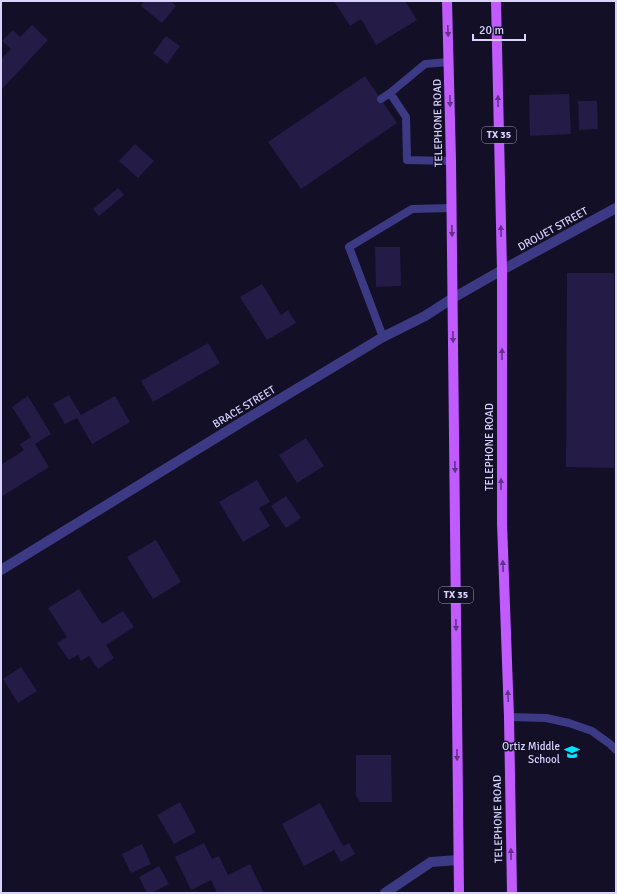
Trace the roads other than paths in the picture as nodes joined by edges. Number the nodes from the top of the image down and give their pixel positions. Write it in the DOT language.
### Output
graph roads {
  1 [pos="447,1"];
  2 [pos="496,1"];
  3 [pos="449,62"];
  4 [pos="390,93"];
  5 [pos="381,99"];
  6 [pos="451,161"];
  7 [pos="451,208"];
  8 [pos="616,208"];
  9 [pos="502,270"];
  10 [pos="453,298"];
  11 [pos="383,337"];
  12 [pos="1,570"];
  13 [pos="509,717"];
  14 [pos="616,750"];
  15 [pos="458,860"];
  16 [pos="385,893"];
  17 [pos="459,893"];
  18 [pos="512,893"];
  1 -- 3 [label="main road, TELEPHONE ROAD / TX 35, one-way"];
  9 -- 2 [label="main road, TELEPHONE ROAD / TX 35, one-way"];
  3 -- 4 [label="lane"];
  3 -- 6 [label="main road, TELEPHONE ROAD / TX 35, one-way"];
  4 -- 5 [label="lane"];
  4 -- 6 [label="lane"];
  6 -- 7 [label="main road, TELEPHONE ROAD / TX 35"];
  7 -- 10 [label="main road, TELEPHONE ROAD / TX 35, one-way"];
  7 -- 11 [label="lane"];
  8 -- 9 [label="street, DROUET STREET"];
  9 -- 10 [label="street, BRACE STREET"];
  13 -- 9 [label="main road, TELEPHONE ROAD / TX 35, one-way"];
  10 -- 11 [label="street, BRACE STREET"];
  10 -- 15 [label="main road, TELEPHONE ROAD / TX 35, one-way"];
  11 -- 12 [label="street, BRACE STREET"];
  13 -- 14 [label="lane"];
  18 -- 13 [label="main road, TELEPHONE ROAD / TX 35, one-way"];
  15 -- 16 [label="street"];
  15 -- 17 [label="main road, TELEPHONE ROAD / TX 35"];
}
